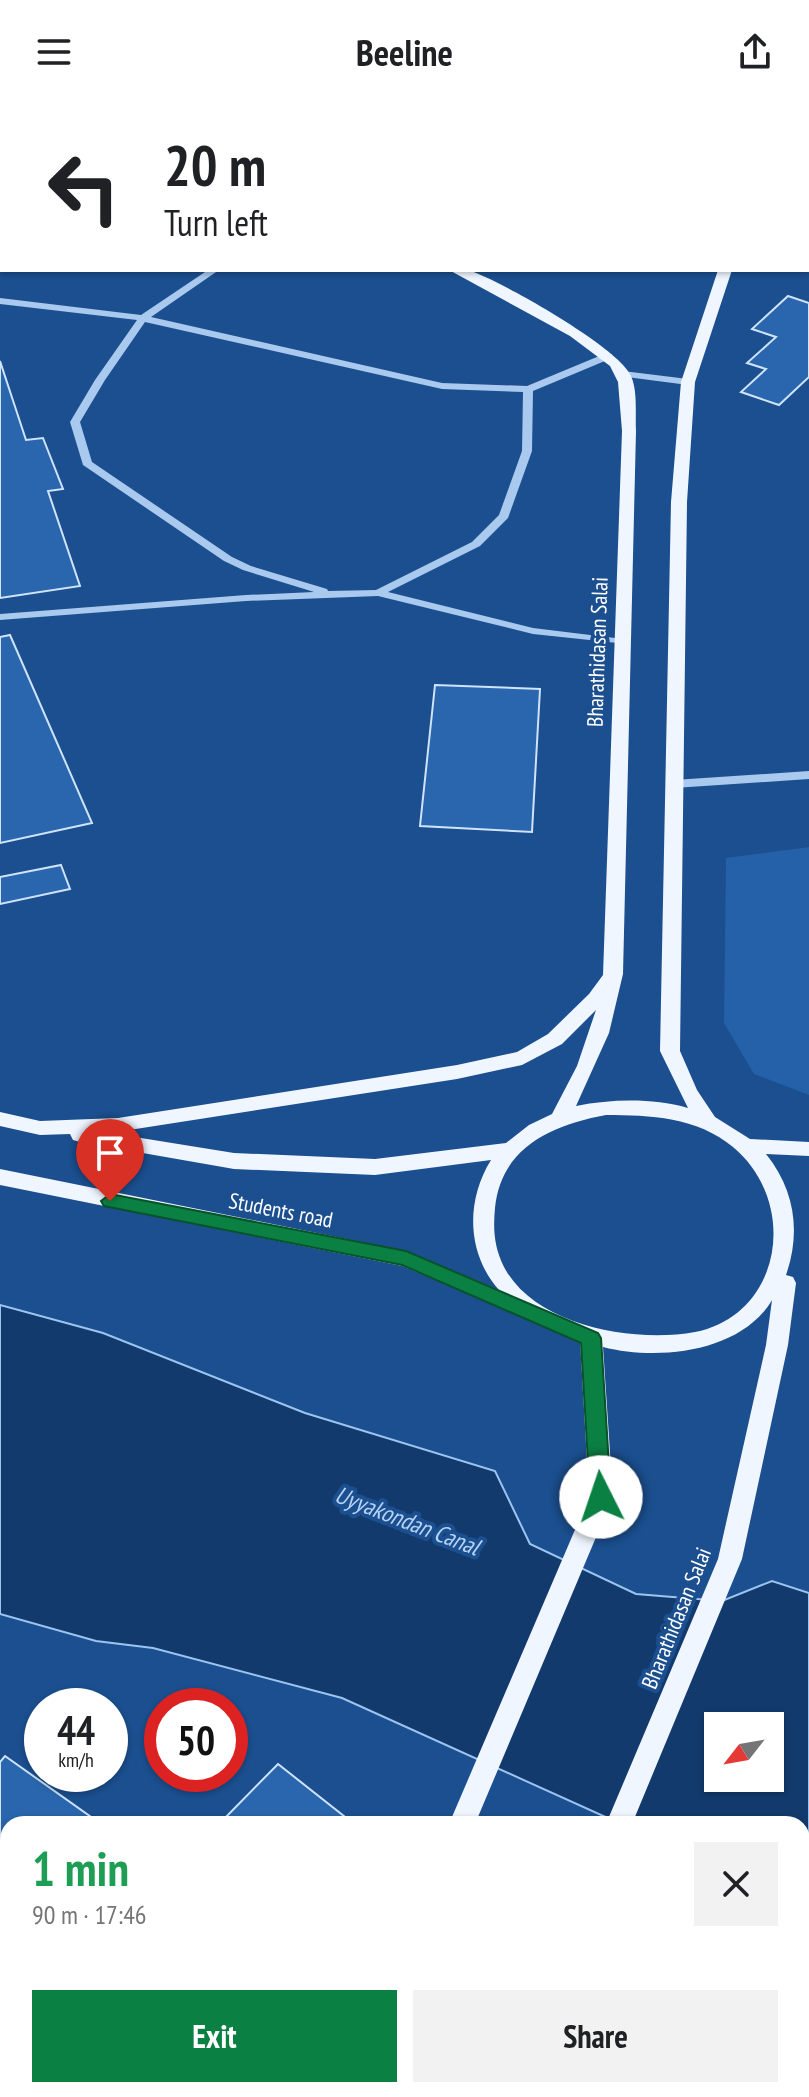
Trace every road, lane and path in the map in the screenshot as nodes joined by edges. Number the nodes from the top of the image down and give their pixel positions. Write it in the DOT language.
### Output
graph roads {
  1 [pos="211,272"];
  2 [pos="460,272"];
  3 [pos="724,272"];
  4 [pos="0,301"];
  5 [pos="143,318"];
  6 [pos="608,356"];
  7 [pos="623,374"];
  8 [pos="688,382"];
  9 [pos="528,389"];
  10 [pos="378,593"];
  11 [pos="335,595"];
  12 [pos="0,617"];
  13 [pos="623,642"];
  14 [pos="809,775"];
  15 [pos="674,784"];
  16 [pos="613,974"];
  17 [pos="0,1119"];
  18 [pos="559,1119"];
  19 [pos="707,1121"];
  20 [pos="40,1128"];
  21 [pos="750,1146"];
  22 [pos="809,1149"];
  23 [pos="509,1150"];
  24 [pos="0,1177"];
  25 [pos="804,1236"];
  26 [pos="785,1283"];
  27 [pos="544,1318"];
  28 [pos="591,1338"];
  29 [pos="465,1816"];
  30 [pos="622,1816"];
  1 -- 5 [label="street"];
  2 -- 6 [label="main road"];
  3 -- 8 [label="main road"];
  4 -- 5 [label="street"];
  5 -- 9 [label="street"];
  5 -- 11 [label="street"];
  6 -- 7 [label="main road"];
  6 -- 9 [label="street"];
  7 -- 8 [label="street"];
  7 -- 13 [label="main road, Bharathidasan Salai"];
  8 -- 15 [label="main road"];
  9 -- 10 [label="street"];
  10 -- 11 [label="street"];
  10 -- 13 [label="street"];
  11 -- 12 [label="street"];
  13 -- 16 [label="main road, Bharathidasan Salai"];
  14 -- 15 [label="street"];
  15 -- 19 [label="main road"];
  16 -- 18 [label="main road, Bharathidasan Salai"];
  16 -- 20 [label="main road"];
  17 -- 20 [label="main road"];
  18 -- 19 [label="main road"];
  18 -- 23 [label="main road"];
  19 -- 21 [label="main road"];
  20 -- 23 [label="main road, Students road"];
  21 -- 22 [label="main road"];
  21 -- 25 [label="main road"];
  23 -- 27 [label="main road"];
  24 -- 27 [label="main road, Students road"];
  25 -- 26 [label="main road"];
  26 -- 28 [label="main road"];
  26 -- 30 [label="main road, Bharathidasan Salai"];
  27 -- 28 [label="main road"];
  28 -- 29 [label="main road"];
}
